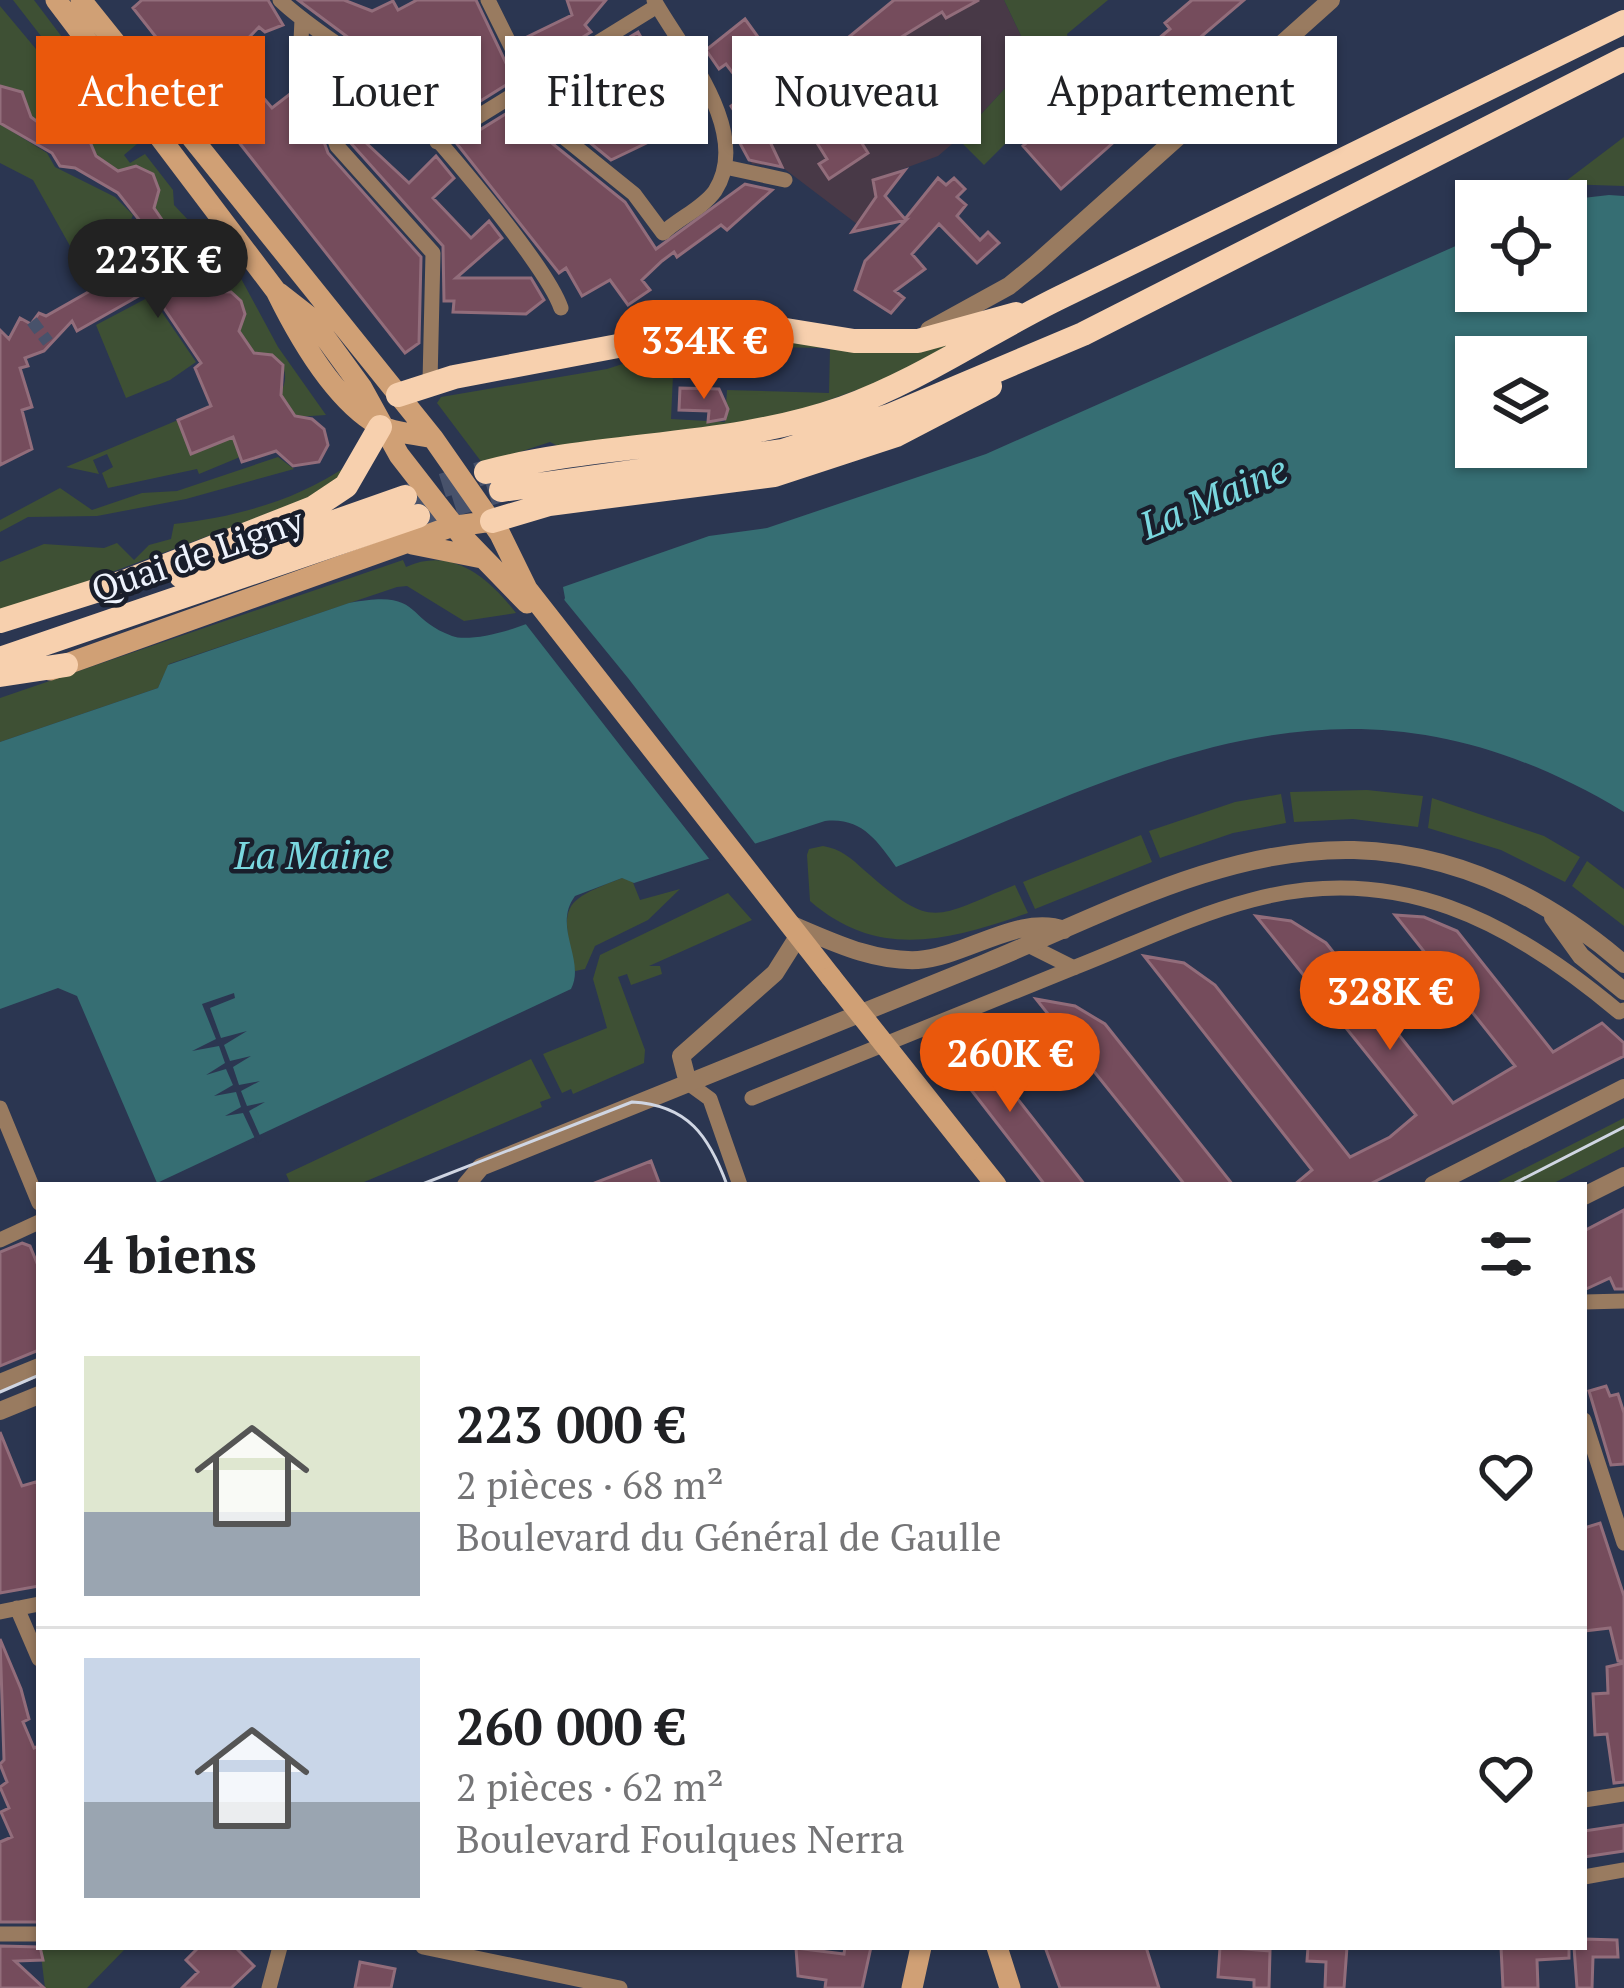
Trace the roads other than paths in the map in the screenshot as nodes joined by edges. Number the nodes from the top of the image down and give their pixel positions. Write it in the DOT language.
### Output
graph roads {
  1 [pos="56,0"];
  2 [pos="81,0"];
  3 [pos="280,0"];
  4 [pos="488,0"];
  5 [pos="1331,0"];
  6 [pos="655,3"];
  7 [pos="302,20"];
  8 [pos="1624,22"];
  9 [pos="324,36"];
  10 [pos="506,36"];
  11 [pos="604,36"];
  12 [pos="1624,59"];
  13 [pos="1624,78"];
  14 [pos="1541,104"];
  15 [pos="439,144"];
  16 [pos="571,144"];
  17 [pos="725,167"];
  18 [pos="785,180"];
  19 [pos="561,308"];
  20 [pos="1030,312"];
  21 [pos="891,341"];
  22 [pos="1010,368"];
  23 [pos="430,382"];
  24 [pos="398,395"];
  25 [pos="380,427"];
  26 [pos="433,438"];
  27 [pos="455,525"];
  28 [pos="496,528"];
  29 [pos="406,543"];
  30 [pos="471,552"];
  31 [pos="0,621"];
  32 [pos="556,626"];
  33 [pos="0,634"];
  34 [pos="0,658"];
  35 [pos="66,665"];
  36 [pos="0,675"];
  37 [pos="0,686"];
  38 [pos="1527,894"];
  39 [pos="792,926"];
  40 [pos="1064,930"];
  41 [pos="1028,945"];
  42 [pos="1624,964"];
  43 [pos="1074,968"];
  44 [pos="1624,991"];
  45 [pos="1624,1010"];
  46 [pos="688,1083"];
  47 [pos="1624,1088"];
  48 [pos="752,1098"];
  49 [pos="0,1108"];
  50 [pos="1624,1176"];
  51 [pos="468,1182"];
  52 [pos="739,1182"];
  53 [pos="993,1182"];
  54 [pos="1439,1182"];
  55 [pos="1587,1194"];
  56 [pos="36,1196"];
  57 [pos="36,1223"];
  58 [pos="0,1240"];
  59 [pos="1624,1300"];
  60 [pos="1587,1302"];
  61 [pos="36,1368"];
  62 [pos="0,1383"];
  63 [pos="36,1396"];
  64 [pos="0,1411"];
  65 [pos="1587,1429"];
  66 [pos="1624,1544"];
  67 [pos="8,1610"];
  68 [pos="36,1654"];
  69 [pos="1624,1794"];
  70 [pos="1587,1800"];
  71 [pos="1624,1870"];
  72 [pos="1587,1876"];
  73 [pos="0,1934"];
  74 [pos="36,1934"];
  75 [pos="279,1950"];
  76 [pos="437,1950"];
  77 [pos="919,1950"];
  78 [pos="998,1950"];
  79 [pos="269,1988"];
  80 [pos="620,1988"];
  81 [pos="912,1988"];
  82 [pos="1010,1988"];
  1 -- 25 [label="main road"];
  2 -- 24 [label="main road"];
  3 -- 7 [label="street"];
  4 -- 10 [label="street"];
  5 -- 21 [label="street"];
  6 -- 11 [label="street"];
  6 -- 17 [label="street"];
  7 -- 9 [label="street"];
  7 -- 23 [label="street"];
  8 -- 20 [label="highway"];
  12 -- 14 [label="highway"];
  13 -- 14 [label="highway"];
  14 -- 22 [label="highway"];
  15 -- 19 [label="street"];
  16 -- 17 [label="street"];
  17 -- 18 [label="street"];
  20 -- 21 [label="highway"];
  20 -- 22 [label="highway"];
  21 -- 23 [label="highway"];
  22 -- 28 [label="highway"];
  23 -- 24 [label="highway"];
  24 -- 25 [label="main road"];
  24 -- 26 [label="main road"];
  25 -- 26 [label="main road"];
  25 -- 27 [label="main road"];
  25 -- 31 [label="highway"];
  26 -- 28 [label="main road"];
  27 -- 28 [label="main road"];
  27 -- 29 [label="main road"];
  27 -- 30 [label="main road"];
  28 -- 32 [label="main road"];
  29 -- 30 [label="main road"];
  29 -- 35 [label="main road"];
  30 -- 32 [label="main road"];
  32 -- 39 [label="main road"];
  33 -- 34 [label="highway, Quai de Ligny"];
  35 -- 36 [label="highway"];
  35 -- 37 [label="main road"];
  38 -- 40 [label="street"];
  38 -- 42 [label="street"];
  38 -- 44 [label="street"];
  39 -- 40 [label="street"];
  39 -- 46 [label="street"];
  39 -- 53 [label="main road, bridge"];
  40 -- 41 [label="street"];
  41 -- 43 [label="street"];
  41 -- 46 [label="street"];
  43 -- 45 [label="street"];
  43 -- 48 [label="street"];
  46 -- 51 [label="street"];
  46 -- 52 [label="street"];
  47 -- 54 [label="street"];
  49 -- 56 [label="street"];
  50 -- 55 [label="street"];
  57 -- 58 [label="street"];
  59 -- 60 [label="street"];
  61 -- 62 [label="street"];
  63 -- 64 [label="street"];
  65 -- 66 [label="street"];
  67 -- 68 [label="street"];
  69 -- 70 [label="street"];
  71 -- 72 [label="street"];
  73 -- 74 [label="street"];
  75 -- 79 [label="street"];
  76 -- 80 [label="street"];
  77 -- 81 [label="main road"];
  78 -- 82 [label="main road"];
}
